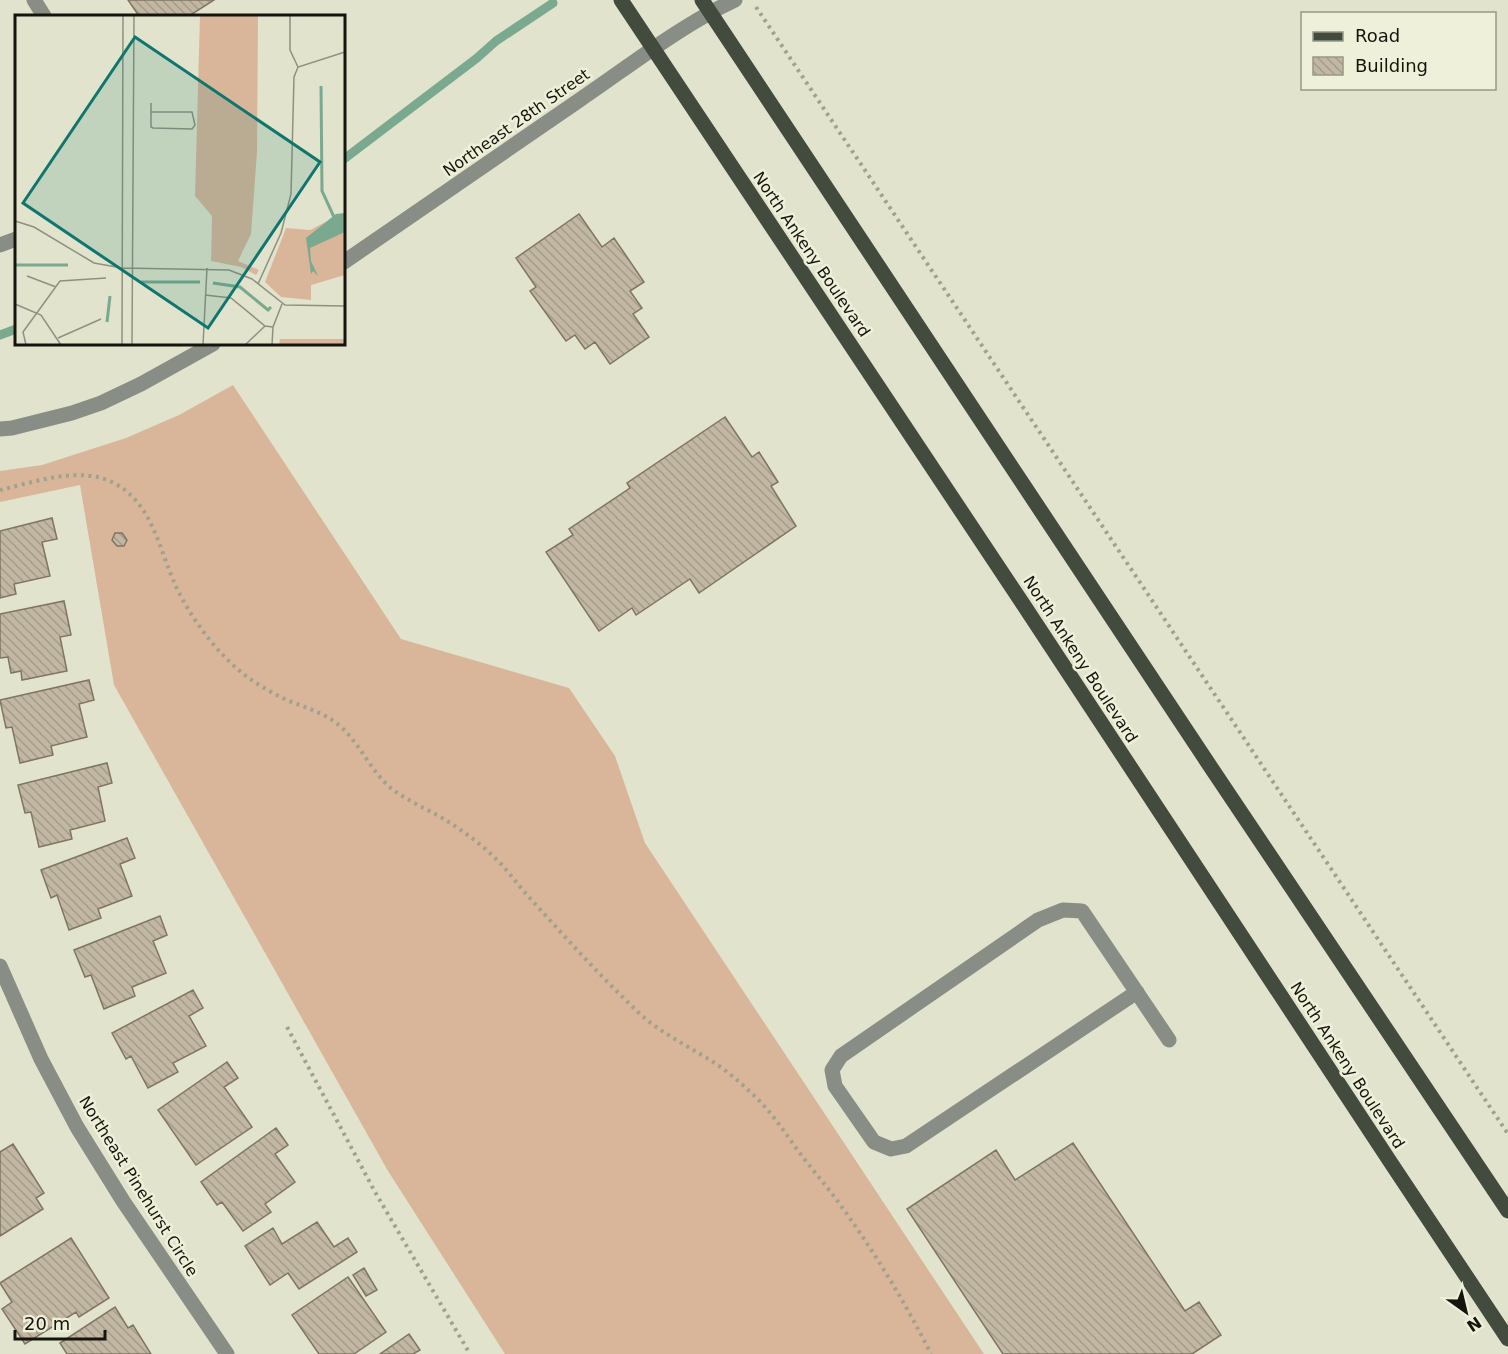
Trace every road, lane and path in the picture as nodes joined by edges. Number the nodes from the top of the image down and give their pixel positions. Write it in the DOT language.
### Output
graph roads {
  1 [pos="34,0"];
  2 [pos="621,0"];
  3 [pos="735,0"];
  4 [pos="751,0"];
  5 [pos="706,6"];
  6 [pos="43,15"];
  7 [pos="654,49"];
  8 [pos="15,239"];
  9 [pos="0,244"];
  10 [pos="345,261"];
  11 [pos="211,345"];
  12 [pos="0,429"];
  13 [pos="0,490"];
  14 [pos="0,966"];
  15 [pos="1137,992"];
  16 [pos="287,1027"];
  17 [pos="1169,1040"];
  18 [pos="1508,1134"];
  19 [pos="1508,1211"];
  20 [pos="1508,1339"];
  21 [pos="227,1354"];
  22 [pos="470,1354"];
  23 [pos="931,1354"];
  1 -- 6 [label="street"];
  2 -- 7 [label="main road, North Ankeny Boulevard"];
  3 -- 5 [label="street, Northeast 28th Street"];
  4 -- 18 [label="path"];
  5 -- 7 [label="street, Northeast 28th Street"];
  5 -- 19 [label="main road"];
  7 -- 10 [label="street, Northeast 28th Street"];
  7 -- 20 [label="main road, North Ankeny Boulevard"];
  8 -- 9 [label="street"];
  11 -- 12 [label="street"];
  13 -- 23 [label="path"];
  14 -- 21 [label="street, Northeast Pinehurst Circle"];
  15 -- 15 [label="street"];
  15 -- 17 [label="street"];
  16 -- 22 [label="path"];
}
